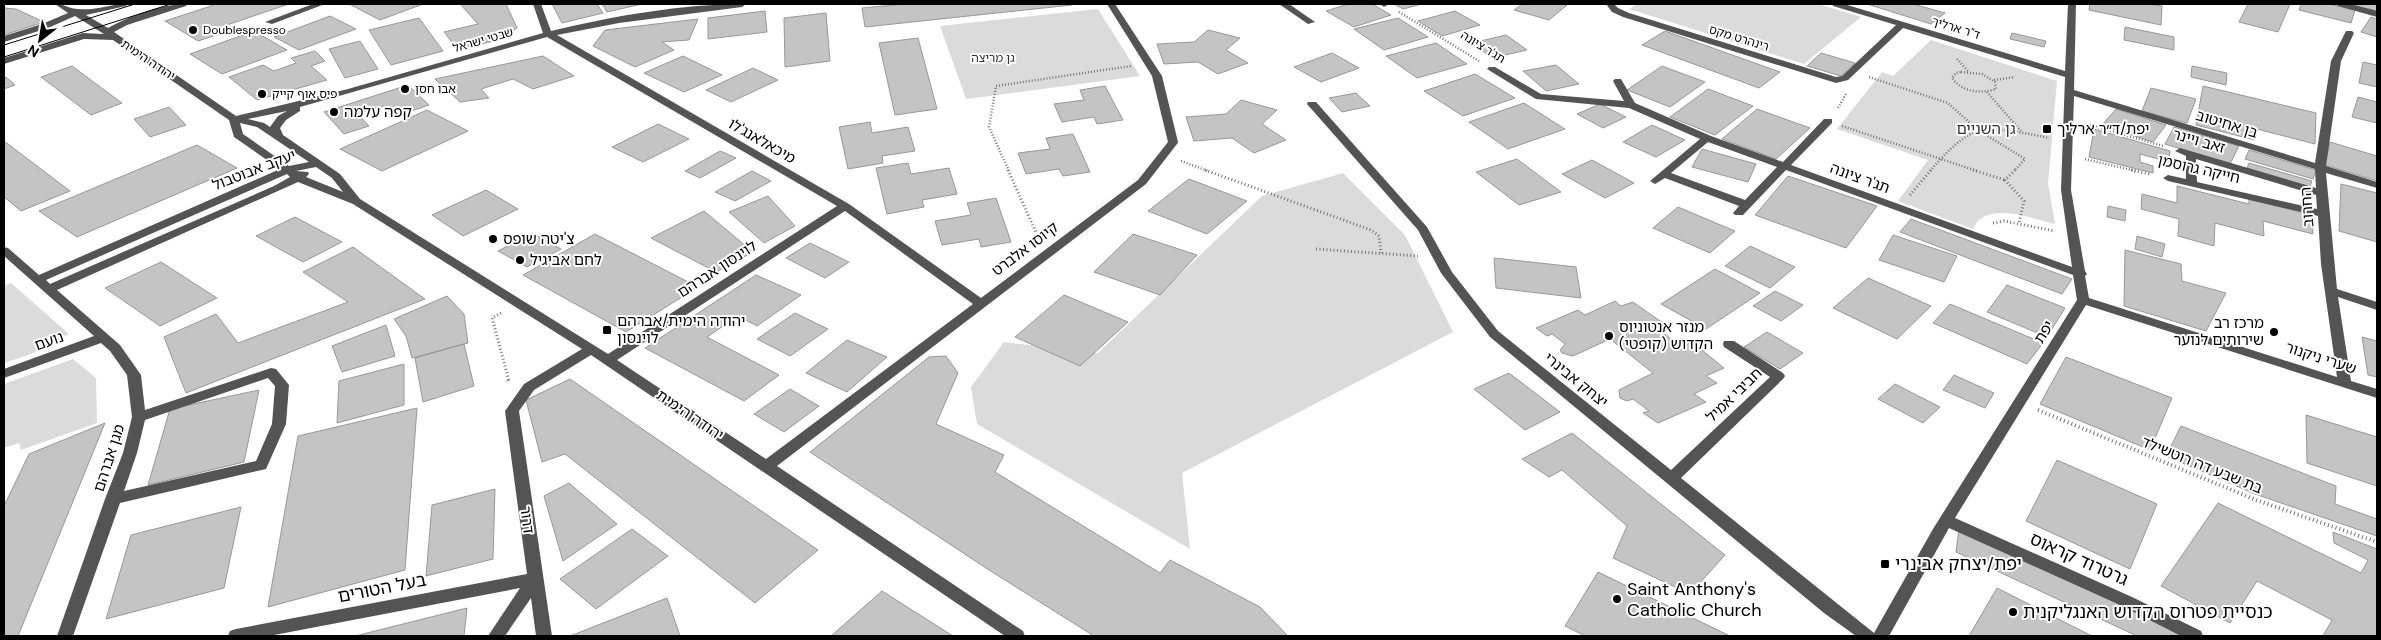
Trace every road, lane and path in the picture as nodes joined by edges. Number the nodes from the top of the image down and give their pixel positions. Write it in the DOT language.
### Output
graph roads {
  1 [pos="59,4"];
  2 [pos="123,4"];
  3 [pos="183,4"];
  4 [pos="321,4"];
  5 [pos="536,4"];
  6 [pos="688,4"];
  7 [pos="742,4"];
  8 [pos="1111,4"];
  9 [pos="1284,4"];
  10 [pos="1385,4"];
  11 [pos="1610,4"];
  12 [pos="1839,4"];
  13 [pos="2072,4"];
  14 [pos="2341,4"];
  15 [pos="77,12"];
  16 [pos="2377,14"];
  17 [pos="627,19"];
  18 [pos="269,22"];
  19 [pos="1311,22"];
  20 [pos="1902,24"];
  21 [pos="2349,33"];
  22 [pos="548,34"];
  23 [pos="110,35"];
  24 [pos="4,39"];
  25 [pos="4,61"];
  26 [pos="1149,63"];
  27 [pos="1492,69"];
  28 [pos="1849,75"];
  29 [pos="2068,76"];
  30 [pos="1618,81"];
  31 [pos="2068,91"];
  32 [pos="1987,92"];
  33 [pos="303,104"];
  34 [pos="1312,104"];
  35 [pos="1631,105"];
  36 [pos="2067,118"];
  37 [pos="234,119"];
  38 [pos="1828,121"];
  39 [pos="1978,130"];
  40 [pos="2022,132"];
  41 [pos="278,136"];
  42 [pos="1707,138"];
  43 [pos="2067,148"];
  44 [pos="2186,153"];
  45 [pos="1162,154"];
  46 [pos="1940,158"];
  47 [pos="318,163"];
  48 [pos="1783,166"];
  49 [pos="2320,168"];
  50 [pos="287,170"];
  51 [pos="298,178"];
  52 [pos="2168,178"];
  53 [pos="2004,180"];
  54 [pos="2192,183"];
  55 [pos="2377,186"];
  56 [pos="2322,193"];
  57 [pos="357,202"];
  58 [pos="845,206"];
  59 [pos="1899,208"];
  60 [pos="2324,214"];
  61 [pos="2019,223"];
  62 [pos="2074,235"];
  63 [pos="1985,240"];
  64 [pos="1316,249"];
  65 [pos="4,250"];
  66 [pos="1381,253"];
  67 [pos="1046,254"];
  68 [pos="1438,257"];
  69 [pos="2081,274"];
  70 [pos="44,284"];
  71 [pos="2332,291"];
  72 [pos="2083,300"];
  73 [pos="979,303"];
  74 [pos="517,304"];
  75 [pos="2377,306"];
  76 [pos="103,337"];
  77 [pos="1729,344"];
  78 [pos="591,349"];
  79 [pos="608,360"];
  80 [pos="4,374"];
  81 [pos="2345,382"];
  82 [pos="2377,394"];
  83 [pos="2020,402"];
  84 [pos="516,405"];
  85 [pos="138,417"];
  86 [pos="766,467"];
  87 [pos="1671,479"];
  88 [pos="112,500"];
  89 [pos="1946,520"];
  90 [pos="2377,542"];
  91 [pos="534,579"];
  92 [pos="65,636"];
  93 [pos="236,636"];
  94 [pos="496,636"];
  95 [pos="544,636"];
  96 [pos="1017,636"];
  97 [pos="1868,636"];
  98 [pos="1881,636"];
  99 [pos="2195,636"];
  1 -- 15 [label="street, יהודה הימית"];
  2 -- 15 [label="street"];
  3 -- 23 [label="street"];
  4 -- 18 [label="street"];
  5 -- 22 [label="street"];
  6 -- 17 [label="street"];
  7 -- 17 [label="street, שבטי ישראל"];
  8 -- 26 [label="street, קיוסו אלברט"];
  9 -- 19 [label="street"];
  10 -- 27 [label="path, תג'ר ציונה"];
  11 -- 28 [label="street, רינהרט מקס"];
  12 -- 20 [label="street, ד\"ר ארליך"];
  13 -- 29 [label="street"];
  14 -- 16 [label="street"];
  15 -- 23 [label="street, יהודה הימית"];
  15 -- 24 [label="street"];
  17 -- 22 [label="street, שבטי ישראל"];
  20 -- 28 [label="street"];
  20 -- 29 [label="street, ד\"ר ארליך"];
  21 -- 49 [label="street, החרוב"];
  22 -- 33 [label="street, שבטי ישראל"];
  22 -- 58 [label="street, מיכאלאנג'לו"];
  23 -- 25 [label="street"];
  23 -- 37 [label="street, יהודה הימית"];
  26 -- 45 [label="street, קיוסו אלברט"];
  26 -- 67 [label="path"];
  27 -- 35 [label="street, תג'ר ציונה"];
  28 -- 38 [label="path"];
  28 -- 39 [label="path"];
  29 -- 31 [label="street"];
  30 -- 35 [label="street"];
  31 -- 36 [label="street"];
  31 -- 49 [label="street, בן אחיטוב"];
  32 -- 32 [label="path"];
  32 -- 40 [label="path"];
  33 -- 37 [label="street, שבטי ישראל"];
  33 -- 41 [label="street"];
  34 -- 68 [label="street, יצחק אבינרי"];
  35 -- 42 [label="street, תג'ר ציונה"];
  36 -- 43 [label="street"];
  36 -- 44 [label="path, זאב ויינר"];
  37 -- 41 [label="street, יהודה הימית"];
  37 -- 50 [label="street, יהודה הימית"];
  38 -- 46 [label="path"];
  38 -- 48 [label="street"];
  39 -- 40 [label="path, חייקה גרוסמן"];
  39 -- 46 [label="path"];
  39 -- 53 [label="path"];
  40 -- 43 [label="path, חייקה גרוסמן"];
  41 -- 47 [label="street, יהודה הימית"];
  42 -- 48 [label="street, תג'ר ציונה"];
  42 -- 48 [label="street"];
  43 -- 52 [label="path, חייקה גרוסמן"];
  43 -- 62 [label="street"];
  44 -- 54 [label="street"];
  44 -- 56 [label="street, זאב ויינר"];
  45 -- 66 [label="path"];
  45 -- 67 [label="street, קיוסו אלברט"];
  46 -- 53 [label="path"];
  46 -- 59 [label="path"];
  47 -- 50 [label="street, יעקב אבוטבול"];
  47 -- 51 [label="street, יעקב אבוטבול"];
  47 -- 57 [label="street, יהודה הימית"];
  48 -- 59 [label="street, תג'ר ציונה"];
  49 -- 55 [label="street, בן אחיטוב"];
  49 -- 56 [label="street, החרוב"];
  50 -- 51 [label="street, יהודה הימית"];
  50 -- 70 [label="street, יעקב אבוטבול"];
  51 -- 57 [label="street, יהודה הימית"];
  51 -- 70 [label="street, יעקב אבוטבול"];
  52 -- 54 [label="street, חייקה גרוסמן"];
  53 -- 61 [label="path"];
  54 -- 60 [label="street, חייקה גרוסמן"];
  56 -- 60 [label="street, החרוב"];
  57 -- 74 [label="street, יהודה הימית"];
  58 -- 73 [label="street, מיכאלאנג'לו"];
  58 -- 79 [label="street, לוינסון אברהם"];
  59 -- 63 [label="street, תג'ר ציונה"];
  60 -- 71 [label="street, החרוב"];
  61 -- 62 [label="path"];
  61 -- 63 [label="path"];
  62 -- 69 [label="street"];
  63 -- 69 [label="street, תג'ר ציונה"];
  64 -- 66 [label="path"];
  65 -- 70 [label="street, מגן אברהם"];
  66 -- 68 [label="path"];
  67 -- 73 [label="street, קיוסו אלברט"];
  68 -- 87 [label="street, יצחק אבינרי"];
  69 -- 72 [label="street"];
  70 -- 76 [label="street, מגן אברהם"];
  71 -- 75 [label="street"];
  71 -- 81 [label="street, החרוב"];
  72 -- 81 [label="street, שערי ניקנור"];
  72 -- 83 [label="street, יפת"];
  73 -- 86 [label="street, קיוסו אלברט"];
  74 -- 78 [label="street, יהודה הימית"];
  74 -- 84 [label="path"];
  76 -- 80 [label="street, נועם"];
  76 -- 85 [label="street, מגן אברהם"];
  77 -- 87 [label="street, חביבי אמיל"];
  78 -- 79 [label="street, יהודה הימית"];
  78 -- 84 [label="street"];
  79 -- 86 [label="street, יהודה הימית"];
  81 -- 82 [label="street, שערי ניקנור"];
  83 -- 89 [label="street, יפת"];
  83 -- 90 [label="path, בת שבע דה רוטשילד"];
  84 -- 91 [label="street, דרור"];
  85 -- 88 [label="street, מגן אברהם"];
  85 -- 88 [label="street"];
  86 -- 96 [label="street, יהודה הימית"];
  87 -- 97 [label="street, יצחק אבינרי"];
  88 -- 92 [label="street, מגן אברהם"];
  89 -- 98 [label="street, יפת"];
  89 -- 99 [label="street, גרטרוד קראוס"];
  91 -- 93 [label="street, בעל הטורים"];
  91 -- 94 [label="street"];
  91 -- 95 [label="street, דרור"];
}
